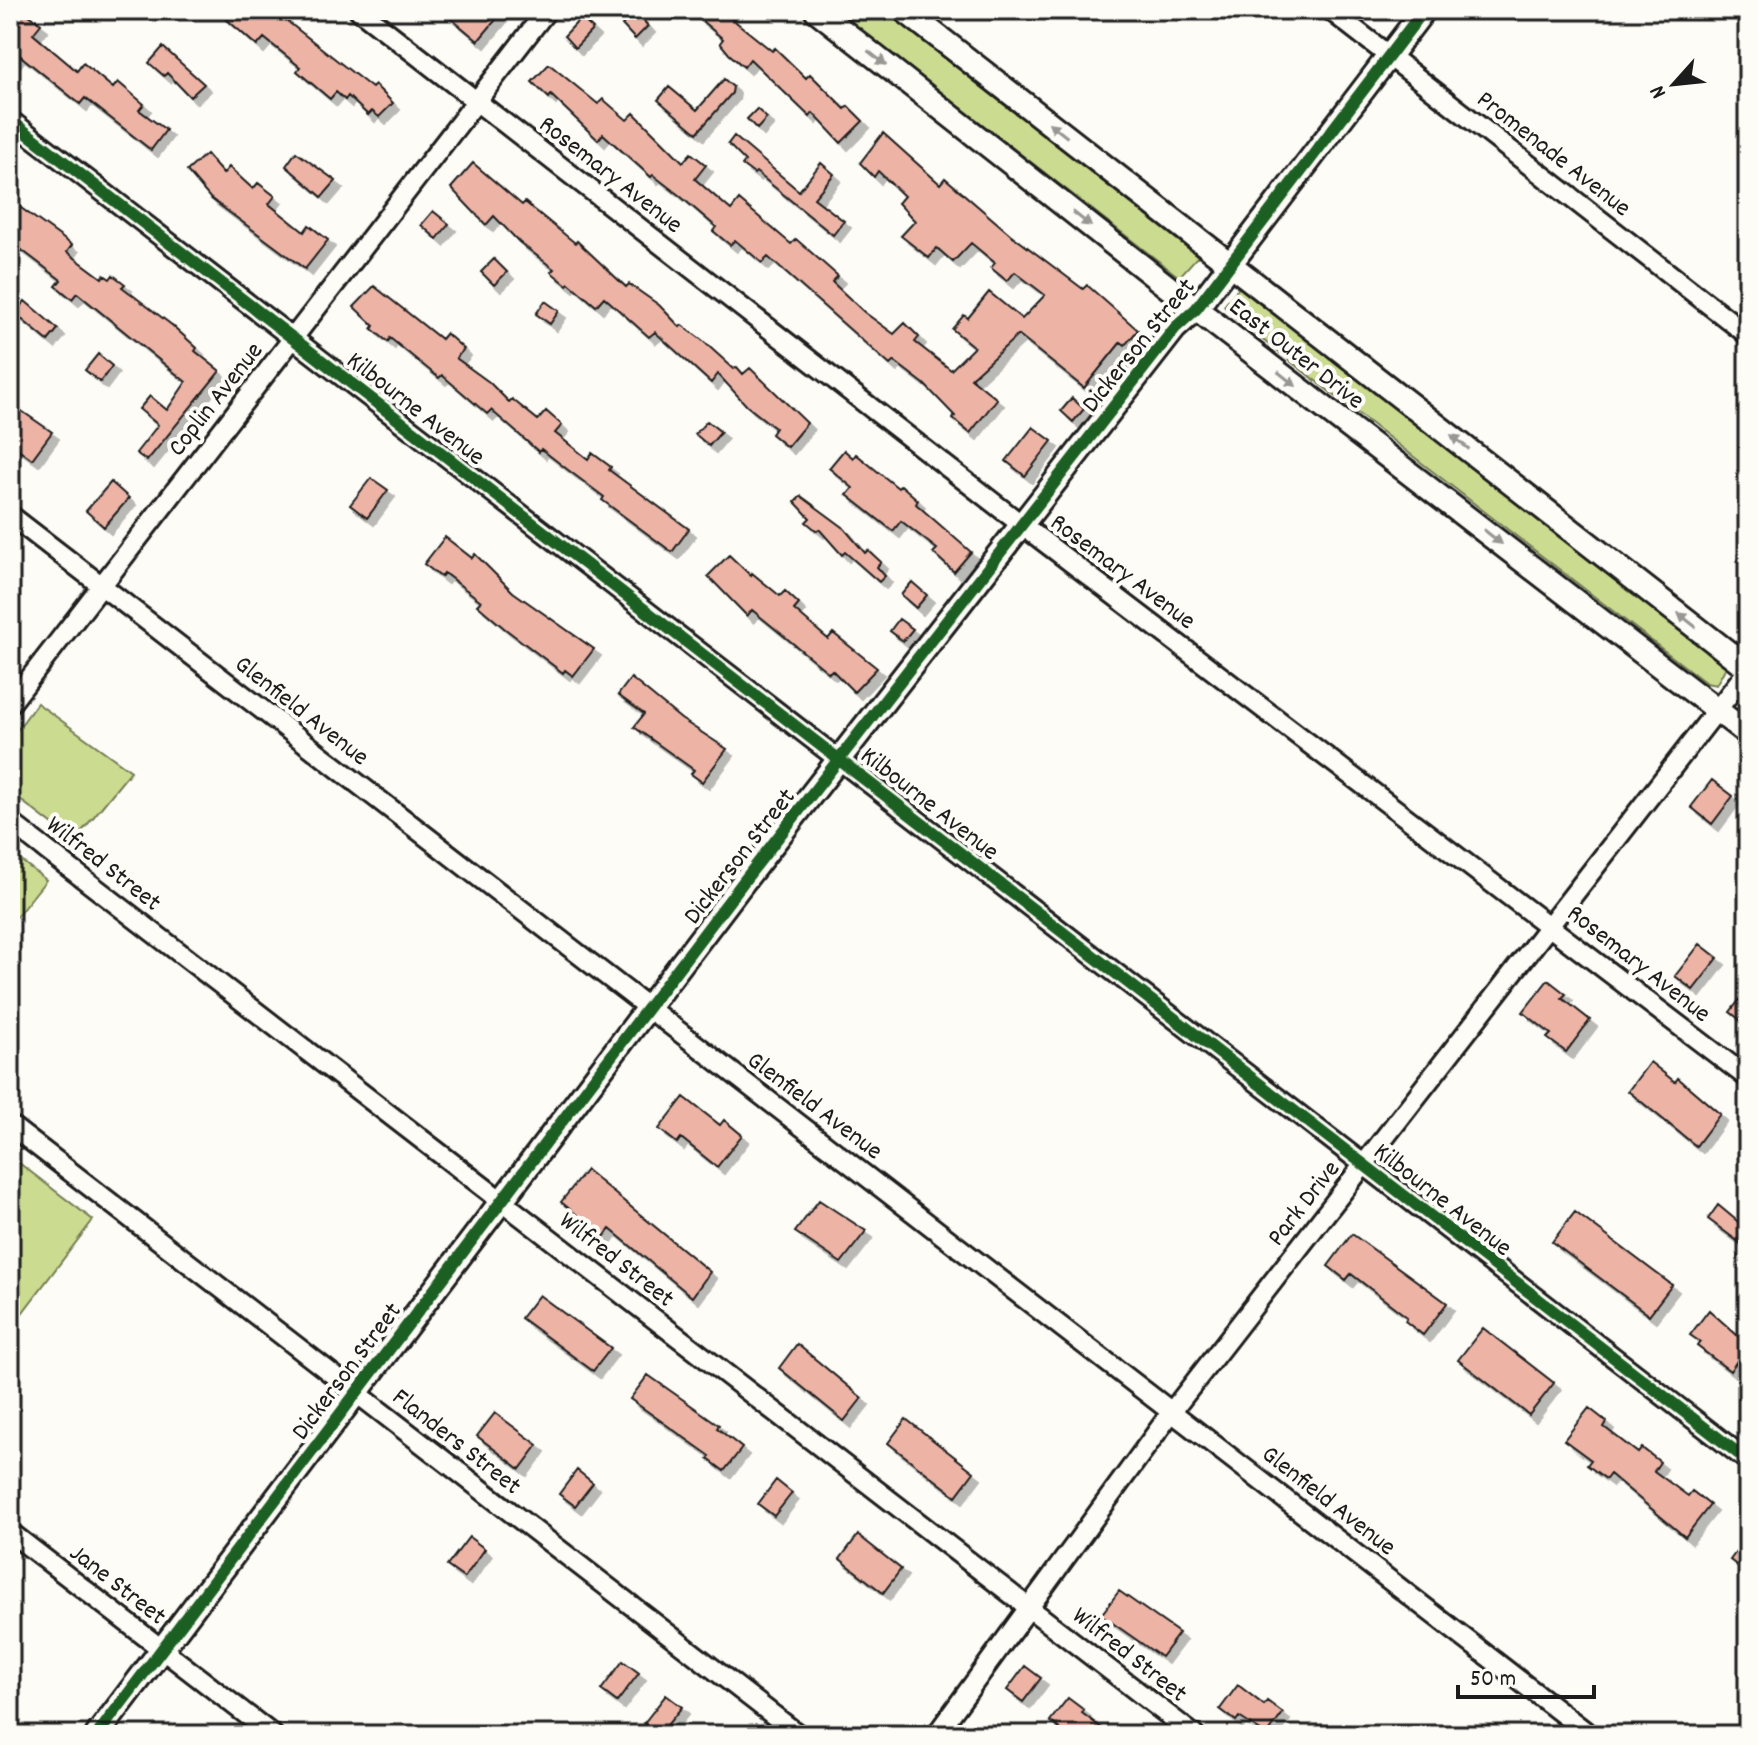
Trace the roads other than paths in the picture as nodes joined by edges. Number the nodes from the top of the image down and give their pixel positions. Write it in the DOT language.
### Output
graph roads {
  1 [pos="359,10"];
  2 [pos="547,10"];
  3 [pos="816,10"];
  4 [pos="904,10"];
  5 [pos="1330,10"];
  6 [pos="1424,10"];
  7 [pos="1389,56"];
  8 [pos="476,101"];
  9 [pos="10,120"];
  10 [pos="1231,263"];
  11 [pos="1196,309"];
  12 [pos="1748,335"];
  13 [pos="293,338"];
  14 [pos="10,515"];
  15 [pos="1022,525"];
  16 [pos="101,585"];
  17 [pos="1748,669"];
  18 [pos="10,704"];
  19 [pos="1718,710"];
  20 [pos="1748,734"];
  21 [pos="842,759"];
  22 [pos="10,822"];
  23 [pos="1550,925"];
  24 [pos="648,1008"];
  25 [pos="1748,1078"];
  26 [pos="10,1125"];
  27 [pos="1364,1164"];
  28 [pos="501,1201"];
  29 [pos="355,1394"];
  30 [pos="1173,1410"];
  31 [pos="1748,1461"];
  32 [pos="10,1532"];
  33 [pos="1029,1607"];
  34 [pos="162,1649"];
  35 [pos="97,1735"];
  36 [pos="273,1735"];
  37 [pos="799,1735"];
  38 [pos="936,1735"];
  39 [pos="1194,1735"];
  40 [pos="1590,1735"];
  1 -- 8 [label="street, Rosemary Avenue"];
  2 -- 8 [label="street, Coplin Avenue"];
  3 -- 11 [label="street, East Outer Drive, one-way"];
  10 -- 4 [label="street, East Outer Drive, one-way"];
  5 -- 7 [label="street, Promenade Avenue"];
  6 -- 7 [label="street, Dickerson Street"];
  7 -- 10 [label="street, Dickerson Street"];
  7 -- 12 [label="street, Promenade Avenue"];
  8 -- 13 [label="street, Coplin Avenue"];
  8 -- 15 [label="street, Rosemary Avenue"];
  9 -- 13 [label="street, Kilbourne Avenue"];
  10 -- 11 [label="street, Dickerson Street"];
  17 -- 10 [label="street, East Outer Drive, one-way"];
  11 -- 15 [label="street, Dickerson Street"];
  11 -- 19 [label="street, East Outer Drive, one-way"];
  13 -- 16 [label="street, Coplin Avenue"];
  13 -- 21 [label="street, Kilbourne Avenue"];
  14 -- 16 [label="street, Glenfield Avenue"];
  15 -- 21 [label="street, Dickerson Street"];
  15 -- 23 [label="street, Rosemary Avenue"];
  16 -- 18 [label="street, Coplin Avenue"];
  16 -- 24 [label="street, Glenfield Avenue"];
  17 -- 19 [label="street, Park Drive"];
  19 -- 20 [label="street, East Outer Drive"];
  19 -- 23 [label="street, Park Drive"];
  21 -- 24 [label="street, Dickerson Street"];
  21 -- 27 [label="street, Kilbourne Avenue"];
  22 -- 28 [label="street, Wilfred Street"];
  23 -- 25 [label="street, Rosemary Avenue"];
  23 -- 27 [label="street, Park Drive"];
  24 -- 28 [label="street, Dickerson Street"];
  24 -- 30 [label="street, Glenfield Avenue"];
  26 -- 29 [label="street, Flanders Street"];
  27 -- 30 [label="street, Park Drive"];
  27 -- 31 [label="street, Kilbourne Avenue"];
  28 -- 29 [label="street, Dickerson Street"];
  28 -- 33 [label="street, Wilfred Street"];
  29 -- 34 [label="street, Dickerson Street"];
  29 -- 37 [label="street, Flanders Street"];
  30 -- 33 [label="street, Park Drive"];
  30 -- 40 [label="street, Glenfield Avenue"];
  32 -- 34 [label="street, Jane Street"];
  33 -- 38 [label="street, Park Drive"];
  33 -- 39 [label="street, Wilfred Street"];
  34 -- 35 [label="street, Dickerson Street"];
  34 -- 36 [label="street, Jane Street"];
}
